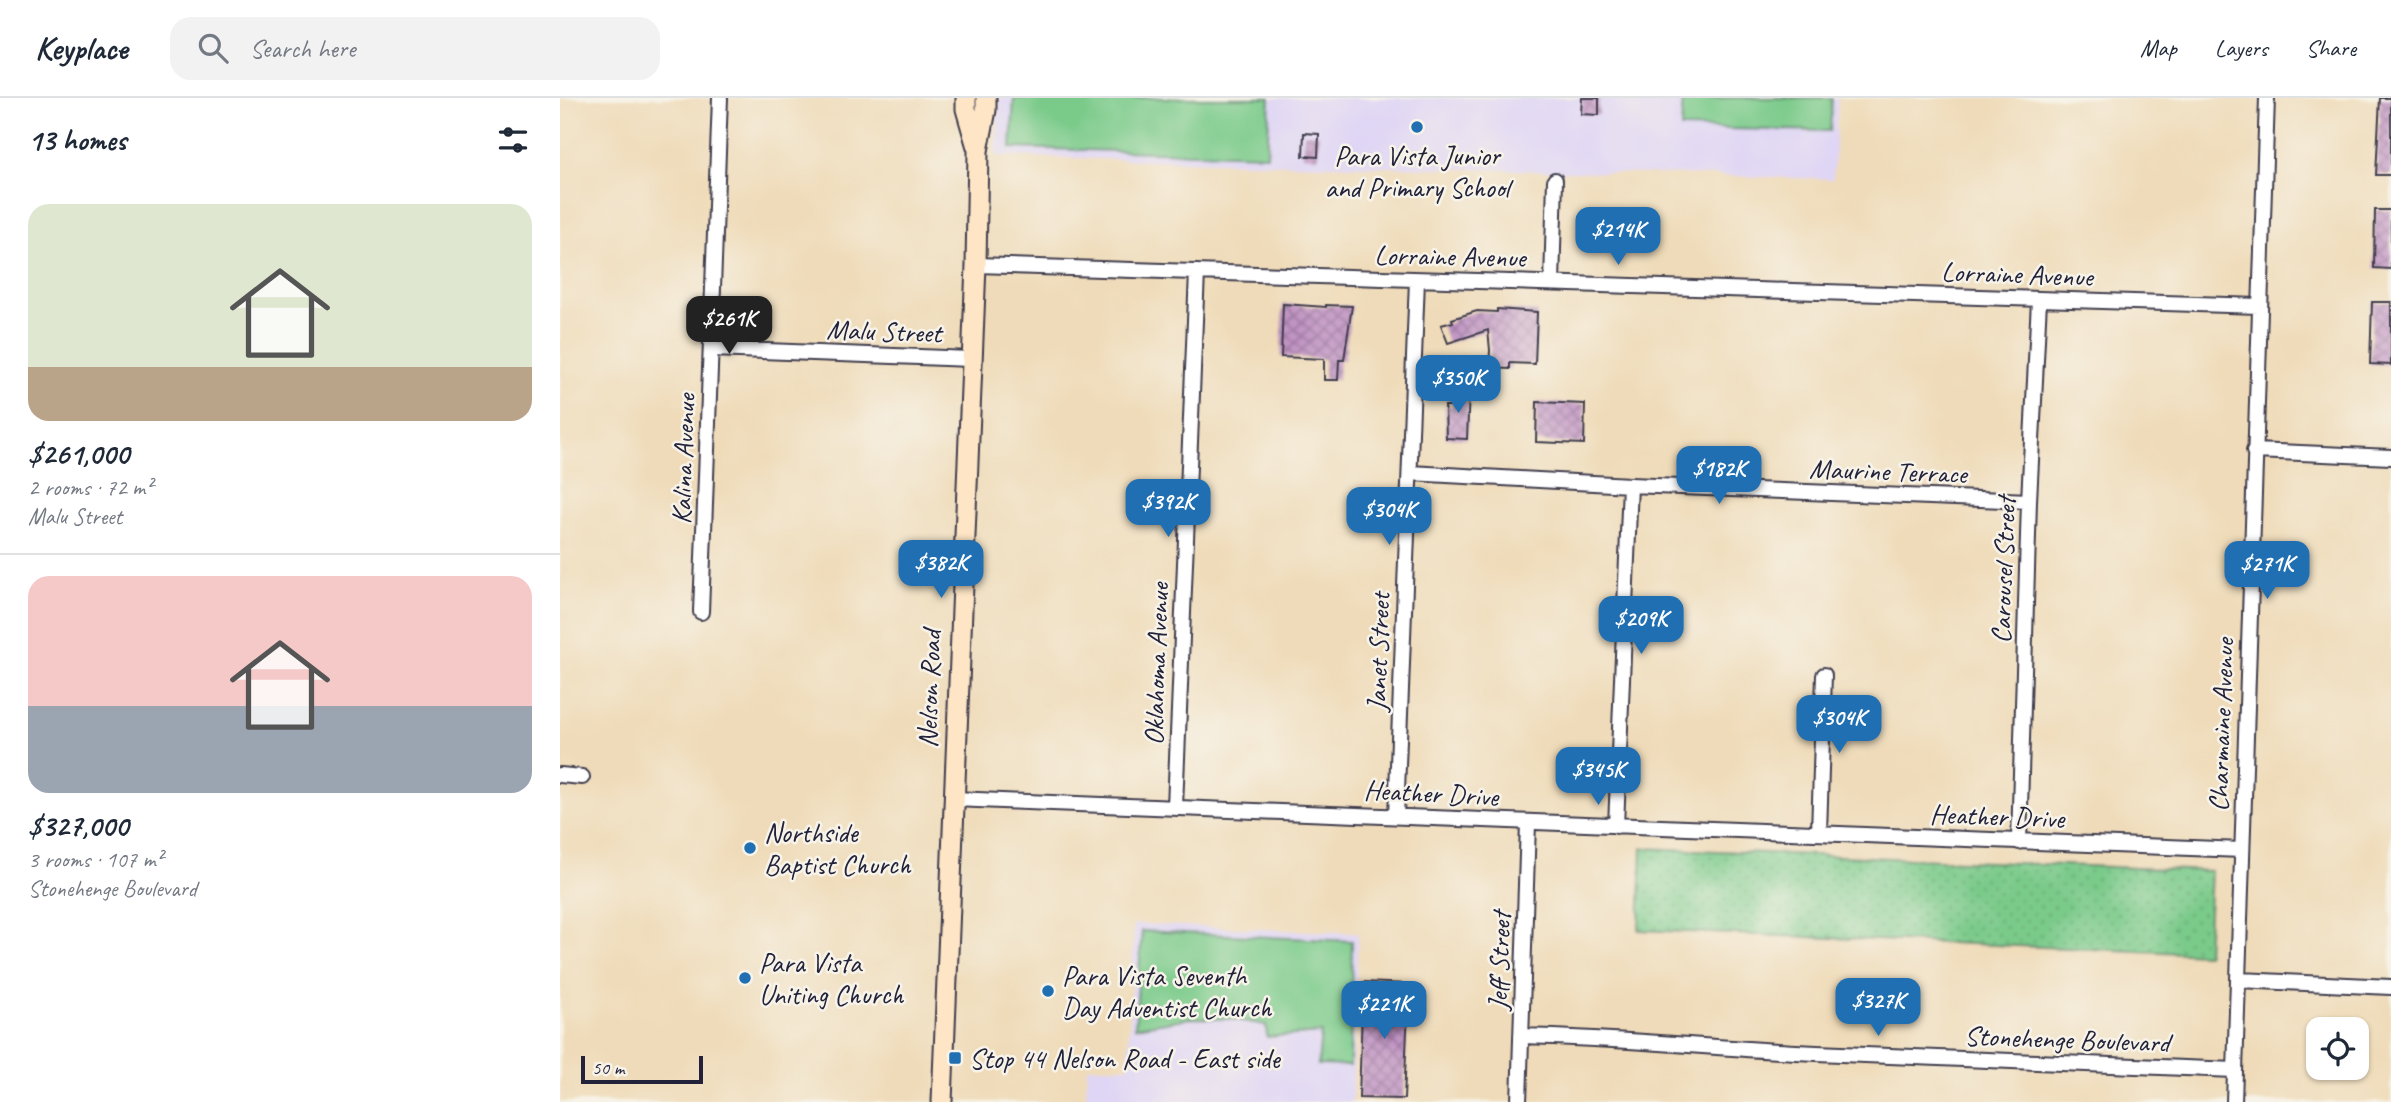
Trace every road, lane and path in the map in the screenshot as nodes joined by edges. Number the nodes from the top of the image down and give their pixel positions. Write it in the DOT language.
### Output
graph roads {
  1 [pos="720,98"];
  2 [pos="966,98"];
  3 [pos="986,98"];
  4 [pos="2267,98"];
  5 [pos="978,152"];
  6 [pos="1555,180"];
  7 [pos="976,265"];
  8 [pos="1197,272"];
  9 [pos="1417,280"];
  10 [pos="1552,283"];
  11 [pos="2039,300"];
  12 [pos="2259,306"];
  13 [pos="712,349"];
  14 [pos="971,359"];
  15 [pos="2254,451"];
  16 [pos="2391,457"];
  17 [pos="1410,473"];
  18 [pos="1630,485"];
  19 [pos="2029,501"];
  20 [pos="701,612"];
  21 [pos="1824,675"];
  22 [pos="560,775"];
  23 [pos="582,777"];
  24 [pos="953,799"];
  25 [pos="1175,807"];
  26 [pos="1395,816"];
  27 [pos="1528,822"];
  28 [pos="1616,825"];
  29 [pos="1819,834"];
  30 [pos="2019,842"];
  31 [pos="2242,850"];
  32 [pos="2239,979"];
  33 [pos="2391,987"];
  34 [pos="1521,1036"];
  35 [pos="2235,1070"];
  36 [pos="942,1102"];
  37 [pos="1519,1102"];
  38 [pos="2234,1102"];
  1 -- 13 [label="street, Kalina Avenue"];
  2 -- 5 [label="main road, Nelson Road"];
  3 -- 5 [label="main road, Nelson Road"];
  4 -- 12 [label="street, Charmaine Avenue"];
  5 -- 7 [label="main road, Nelson Road"];
  6 -- 10 [label="street"];
  7 -- 8 [label="street, Lorraine Avenue"];
  7 -- 14 [label="main road, Nelson Road"];
  8 -- 9 [label="street, Lorraine Avenue"];
  8 -- 25 [label="street, Oklahoma Avenue"];
  9 -- 10 [label="street, Lorraine Avenue"];
  9 -- 17 [label="street, Janet Street"];
  10 -- 11 [label="street, Lorraine Avenue"];
  11 -- 12 [label="street, Lorraine Avenue"];
  11 -- 19 [label="street, Carousel Street"];
  12 -- 15 [label="street, Charmaine Avenue"];
  13 -- 14 [label="street, Malu Street"];
  13 -- 20 [label="street, Kalina Avenue"];
  14 -- 24 [label="main road, Nelson Road"];
  15 -- 16 [label="street"];
  15 -- 31 [label="street, Charmaine Avenue"];
  17 -- 18 [label="street, Maurine Terrace"];
  17 -- 26 [label="street, Janet Street"];
  18 -- 19 [label="street, Maurine Terrace"];
  18 -- 28 [label="street"];
  19 -- 30 [label="street, Carousel Street"];
  21 -- 29 [label="street"];
  22 -- 23 [label="street"];
  24 -- 25 [label="street, Heather Drive"];
  24 -- 36 [label="main road, Nelson Road"];
  25 -- 26 [label="street, Heather Drive"];
  26 -- 27 [label="street, Heather Drive"];
  27 -- 28 [label="street, Heather Drive"];
  27 -- 34 [label="street, Jeff Street"];
  28 -- 29 [label="street, Heather Drive"];
  29 -- 30 [label="street, Heather Drive"];
  30 -- 31 [label="street, Heather Drive"];
  31 -- 32 [label="street, Charmaine Avenue"];
  32 -- 33 [label="street"];
  32 -- 35 [label="street, Charmaine Avenue"];
  34 -- 35 [label="street, Stonehenge Boulevard"];
  34 -- 37 [label="street, Jeff Street"];
  35 -- 38 [label="street, Charmaine Avenue"];
}
